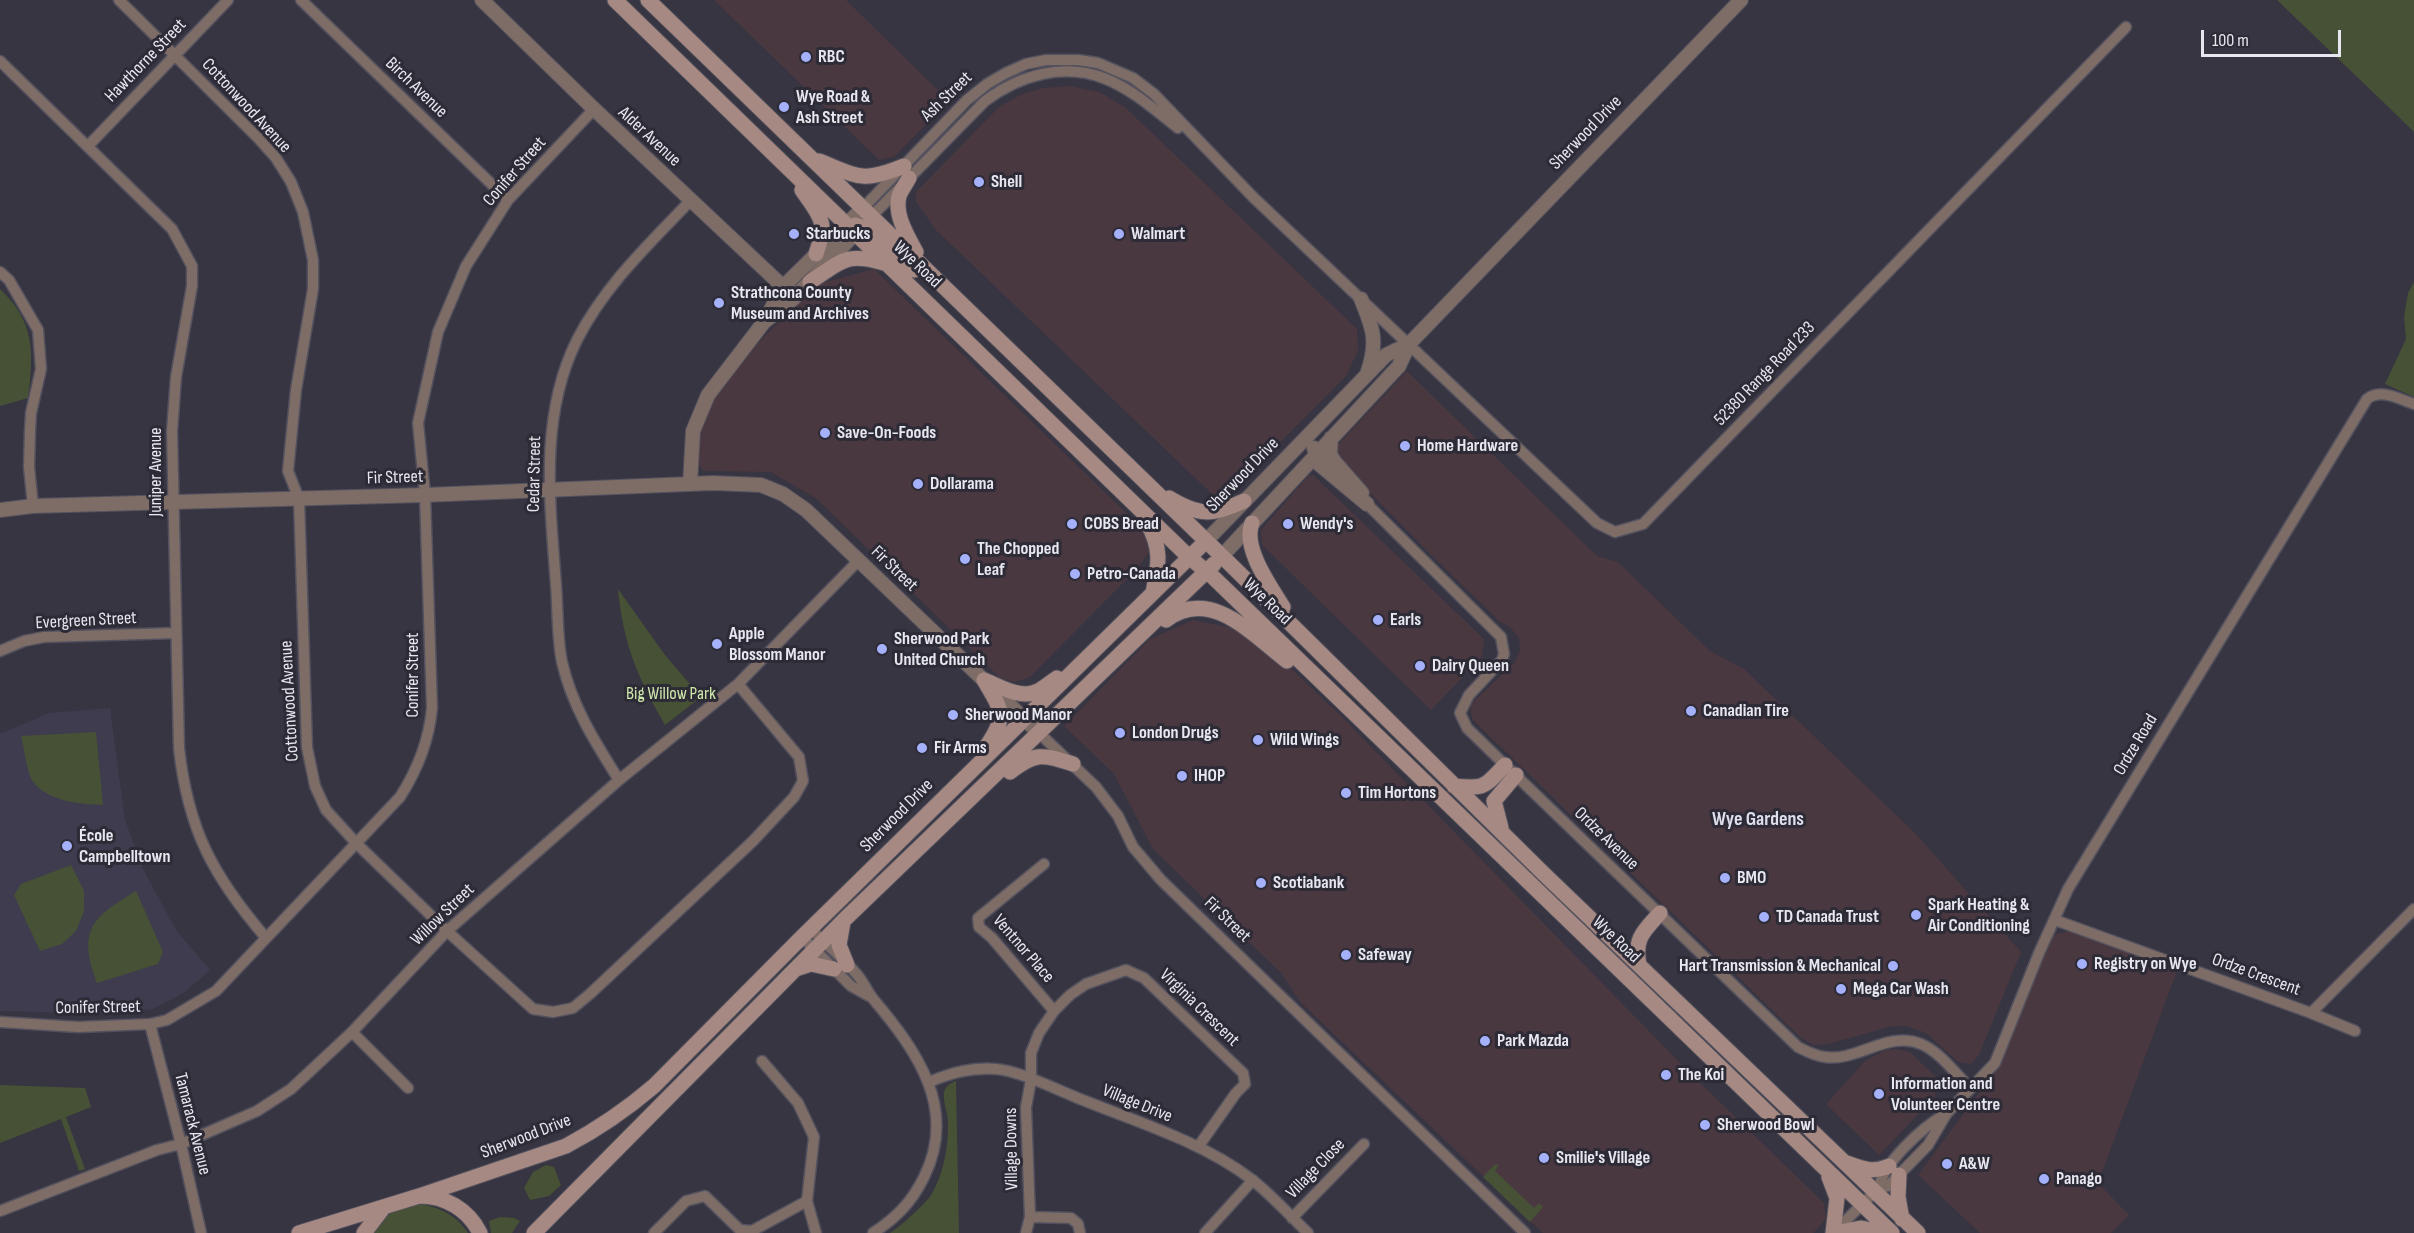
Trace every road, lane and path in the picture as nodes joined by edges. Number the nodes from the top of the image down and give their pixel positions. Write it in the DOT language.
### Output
graph roads {
  1 [pos="119,0"];
  2 [pos="228,0"];
  3 [pos="301,0"];
  4 [pos="482,0"];
  5 [pos="615,0"];
  6 [pos="648,0"];
  7 [pos="1741,0"];
  8 [pos="2126,27"];
  9 [pos="175,55"];
  10 [pos="0,61"];
  11 [pos="594,110"];
  12 [pos="88,146"];
  13 [pos="809,157"];
  14 [pos="783,163"];
  15 [pos="906,172"];
  16 [pos="508,200"];
  17 [pos="691,200"];
  18 [pos="860,222"];
  19 [pos="816,254"];
  20 [pos="888,264"];
  21 [pos="923,266"];
  22 [pos="0,272"];
  23 [pos="810,282"];
  24 [pos="782,288"];
  25 [pos="793,299"];
  26 [pos="1361,299"];
  27 [pos="976,317"];
  28 [pos="764,322"];
  29 [pos="1408,344"];
  30 [pos="1367,375"];
  31 [pos="1346,397"];
  32 [pos="2414,404"];
  33 [pos="1331,438"];
  34 [pos="1315,454"];
  35 [pos="690,484"];
  36 [pos="1151,487"];
  37 [pos="549,488"];
  38 [pos="425,495"];
  39 [pos="299,499"];
  40 [pos="1244,501"];
  41 [pos="172,502"];
  42 [pos="1366,504"];
  43 [pos="33,506"];
  44 [pos="0,510"];
  45 [pos="1141,511"];
  46 [pos="1252,523"];
  47 [pos="1206,541"];
  48 [pos="1222,556"];
  49 [pos="1189,557"];
  50 [pos="859,560"];
  51 [pos="1206,571"];
  52 [pos="1153,593"];
  53 [pos="1294,626"];
  54 [pos="175,633"];
  55 [pos="0,651"];
  56 [pos="1082,662"];
  57 [pos="1104,668"];
  58 [pos="984,680"];
  59 [pos="738,684"];
  60 [pos="1347,706"];
  61 [pos="1025,719"];
  62 [pos="1039,733"];
  63 [pos="1072,764"];
  64 [pos="1510,770"];
  65 [pos="968,773"];
  66 [pos="619,780"];
  67 [pos="1454,786"];
  68 [pos="964,806"];
  69 [pos="1503,834"];
  70 [pos="357,844"];
  71 [pos="1044,864"];
  72 [pos="2414,909"];
  73 [pos="1660,913"];
  74 [pos="844,920"];
  75 [pos="2055,920"];
  76 [pos="447,931"];
  77 [pos="806,933"];
  78 [pos="266,938"];
  79 [pos="819,946"];
  80 [pos="1639,965"];
  81 [pos="840,967"];
  82 [pos="794,971"];
  83 [pos="1054,1011"];
  84 [pos="2311,1012"];
  85 [pos="0,1022"];
  86 [pos="150,1024"];
  87 [pos="2355,1031"];
  88 [pos="352,1032"];
  89 [pos="762,1061"];
  90 [pos="1031,1080"];
  91 [pos="929,1082"];
  92 [pos="408,1088"];
  93 [pos="1970,1088"];
  94 [pos="182,1144"];
  95 [pos="1364,1144"];
  96 [pos="1198,1147"];
  97 [pos="1842,1162"];
  98 [pos="1827,1171"];
  99 [pos="1894,1171"];
  100 [pos="1253,1180"];
  101 [pos="1877,1190"];
  102 [pos="419,1196"];
  103 [pos="807,1201"];
  104 [pos="1862,1205"];
  105 [pos="384,1207"];
  106 [pos="0,1211"];
  107 [pos="1030,1218"];
  108 [pos="1292,1218"];
  109 [pos="1902,1219"];
  110 [pos="201,1233"];
  111 [pos="299,1233"];
  112 [pos="364,1233"];
  113 [pos="480,1233"];
  114 [pos="534,1233"];
  115 [pos="654,1233"];
  116 [pos="816,1233"];
  117 [pos="873,1233"];
  118 [pos="1026,1233"];
  119 [pos="1080,1233"];
  120 [pos="1205,1233"];
  121 [pos="1308,1233"];
  122 [pos="1525,1233"];
  123 [pos="1834,1233"];
  124 [pos="1886,1233"];
  125 [pos="1892,1233"];
  126 [pos="1917,1233"];
  1 -- 9 [label="street, Cottonwood Avenue"];
  2 -- 9 [label="street, Hawthorne Street"];
  3 -- 16 [label="street, Birch Avenue"];
  4 -- 11 [label="street, Alder Avenue"];
  5 -- 14 [label="main road, Wye Road"];
  6 -- 13 [label="main road, Wye Road"];
  7 -- 29 [label="street, Sherwood Drive"];
  8 -- 29 [label="street, 52380 Range Road 233"];
  9 -- 12 [label="street, Hawthorne Street"];
  9 -- 39 [label="street, Cottonwood Avenue"];
  10 -- 12 [label="street, Juniper Avenue"];
  11 -- 16 [label="street, Conifer Street"];
  11 -- 17 [label="street, Alder Avenue"];
  12 -- 41 [label="street, Juniper Avenue"];
  13 -- 15 [label="main road"];
  13 -- 18 [label="main road, Wye Road"];
  14 -- 18 [label="main road, Wye Road"];
  14 -- 19 [label="main road"];
  15 -- 18 [label="street, Ash Street"];
  15 -- 21 [label="main road"];
  15 -- 26 [label="street, Ash Street"];
  16 -- 38 [label="street, Conifer Street"];
  17 -- 24 [label="street, Alder Avenue"];
  17 -- 37 [label="street, Cedar Street"];
  18 -- 19 [label="street, Ash Street"];
  18 -- 20 [label="main road, Wye Road"];
  18 -- 21 [label="main road, Wye Road"];
  18 -- 23 [label="street, Ash Street"];
  18 -- 27 [label="main road"];
  19 -- 24 [label="street, Ash Street"];
  20 -- 23 [label="main road"];
  20 -- 45 [label="main road, Wye Road"];
  21 -- 27 [label="main road, Wye Road"];
  22 -- 43 [label="street"];
  23 -- 25 [label="street, Ash Street"];
  24 -- 25 [label="street, Alder Avenue"];
  24 -- 28 [label="street, Ash Street"];
  25 -- 28 [label="street, Ash Street"];
  26 -- 29 [label="street, Ash Street"];
  26 -- 30 [label="street"];
  27 -- 36 [label="main road, Wye Road"];
  28 -- 35 [label="street, Ash Street"];
  29 -- 30 [label="street, Sherwood Drive"];
  29 -- 33 [label="street, Sherwood Drive"];
  30 -- 31 [label="street, Sherwood Drive"];
  31 -- 34 [label="street"];
  31 -- 40 [label="street, Sherwood Drive"];
  32 -- 75 [label="street, Ordze Road"];
  33 -- 34 [label="street, Sherwood Drive"];
  33 -- 42 [label="street"];
  34 -- 42 [label="street"];
  34 -- 46 [label="street, Sherwood Drive"];
  35 -- 37 [label="street, Fir Street"];
  35 -- 50 [label="street, Fir Street"];
  36 -- 40 [label="main road"];
  36 -- 47 [label="main road, Wye Road"];
  37 -- 38 [label="street, Fir Street"];
  37 -- 66 [label="street, Cedar Street"];
  38 -- 39 [label="street, Fir Street"];
  38 -- 70 [label="street, Conifer Street"];
  39 -- 41 [label="street, Fir Street"];
  39 -- 70 [label="street, Cottonwood Avenue"];
  40 -- 47 [label="street, Sherwood Drive"];
  41 -- 43 [label="street, Fir Street"];
  41 -- 54 [label="street, Juniper Avenue"];
  42 -- 64 [label="street, Ordze Avenue"];
  43 -- 44 [label="street, Fir Street"];
  45 -- 49 [label="main road, Wye Road"];
  45 -- 52 [label="main road"];
  46 -- 48 [label="street, Sherwood Drive"];
  46 -- 53 [label="main road"];
  47 -- 48 [label="main road, Wye Road"];
  47 -- 49 [label="main road, Sherwood Drive"];
  48 -- 51 [label="main road, Sherwood Drive"];
  48 -- 53 [label="main road, Wye Road"];
  49 -- 51 [label="main road, Wye Road"];
  49 -- 52 [label="main road, Sherwood Drive"];
  50 -- 58 [label="street, Fir Street"];
  50 -- 59 [label="street, Willow Street"];
  51 -- 57 [label="main road, Sherwood Drive"];
  51 -- 60 [label="main road, Wye Road"];
  52 -- 56 [label="main road, Sherwood Drive"];
  53 -- 67 [label="main road, Wye Road"];
  54 -- 55 [label="street, Evergreen Street"];
  54 -- 78 [label="street, Juniper Avenue"];
  56 -- 58 [label="main road"];
  56 -- 61 [label="main road, Sherwood Drive"];
  57 -- 60 [label="main road"];
  57 -- 62 [label="main road, Sherwood Drive"];
  58 -- 61 [label="street, Fir Street"];
  58 -- 65 [label="main road"];
  59 -- 66 [label="street, Willow Street"];
  59 -- 76 [label="street, Cottonwood Avenue"];
  60 -- 98 [label="main road, Wye Road"];
  61 -- 62 [label="street, Fir Street"];
  61 -- 65 [label="main road, Sherwood Drive"];
  62 -- 63 [label="street, Fir Street"];
  62 -- 68 [label="main road, Sherwood Drive"];
  63 -- 68 [label="main road"];
  63 -- 122 [label="street, Fir Street"];
  64 -- 67 [label="main road"];
  64 -- 69 [label="main road"];
  64 -- 73 [label="street, Ordze Avenue"];
  65 -- 77 [label="main road, Sherwood Drive"];
  66 -- 76 [label="street, Willow Street"];
  67 -- 69 [label="main road, Wye Road"];
  68 -- 74 [label="main road, Sherwood Drive"];
  69 -- 80 [label="main road, Wye Road"];
  70 -- 76 [label="street, Cottonwood Avenue"];
  70 -- 78 [label="street, Conifer Street"];
  71 -- 83 [label="street, Ventnor Place"];
  72 -- 84 [label="street, Ordze Crescent"];
  73 -- 80 [label="main road"];
  73 -- 93 [label="street, Ordze Avenue"];
  74 -- 79 [label="main road, Sherwood Drive"];
  74 -- 81 [label="main road"];
  75 -- 84 [label="street, Ordze Crescent"];
  75 -- 93 [label="street, Ordze Road"];
  76 -- 88 [label="street, Willow Street"];
  77 -- 79 [label="street"];
  77 -- 102 [label="main road, Sherwood Drive"];
  78 -- 86 [label="street, Conifer Street"];
  79 -- 81 [label="street"];
  79 -- 82 [label="main road, Sherwood Drive"];
  80 -- 97 [label="main road, Wye Road"];
  81 -- 82 [label="main road"];
  81 -- 91 [label="street"];
  82 -- 114 [label="main road, Sherwood Drive"];
  83 -- 90 [label="street, Virginia Crescent"];
  83 -- 96 [label="street, Virginia Crescent"];
  84 -- 87 [label="street, Ordze Crescent"];
  85 -- 86 [label="street, Conifer Street"];
  86 -- 94 [label="street, Tamarack Avenue"];
  88 -- 92 [label="street"];
  88 -- 94 [label="street, Willow Street"];
  89 -- 103 [label="street"];
  90 -- 91 [label="street, Village Drive"];
  90 -- 96 [label="street, Village Drive"];
  90 -- 107 [label="street, Village Downs"];
  91 -- 117 [label="street"];
  93 -- 99 [label="street, Ordze Road"];
  94 -- 106 [label="street, Willow Street"];
  94 -- 110 [label="street, Tamarack Avenue"];
  95 -- 108 [label="street, Village Close"];
  96 -- 100 [label="street, Village Drive"];
  97 -- 99 [label="main road"];
  97 -- 101 [label="main road, Wye Road"];
  98 -- 104 [label="main road, Wye Road"];
  98 -- 123 [label="main road"];
  99 -- 101 [label="street, Ordze Road"];
  99 -- 109 [label="main road"];
  100 -- 108 [label="street, Village Drive"];
  100 -- 120 [label="street"];
  101 -- 104 [label="street, Ordze Road"];
  101 -- 109 [label="main road, Wye Road"];
  102 -- 105 [label="main road, Sherwood Drive"];
  102 -- 113 [label="main road"];
  103 -- 115 [label="street"];
  103 -- 116 [label="street"];
  104 -- 123 [label="street, Ordze Road"];
  104 -- 125 [label="main road, Wye Road"];
  105 -- 111 [label="main road"];
  105 -- 112 [label="main road"];
  107 -- 118 [label="street, Village Downs"];
  107 -- 119 [label="street"];
  108 -- 121 [label="street, Village Drive"];
  109 -- 126 [label="main road, Wye Road"];
  123 -- 124 [label="main road"];
}
